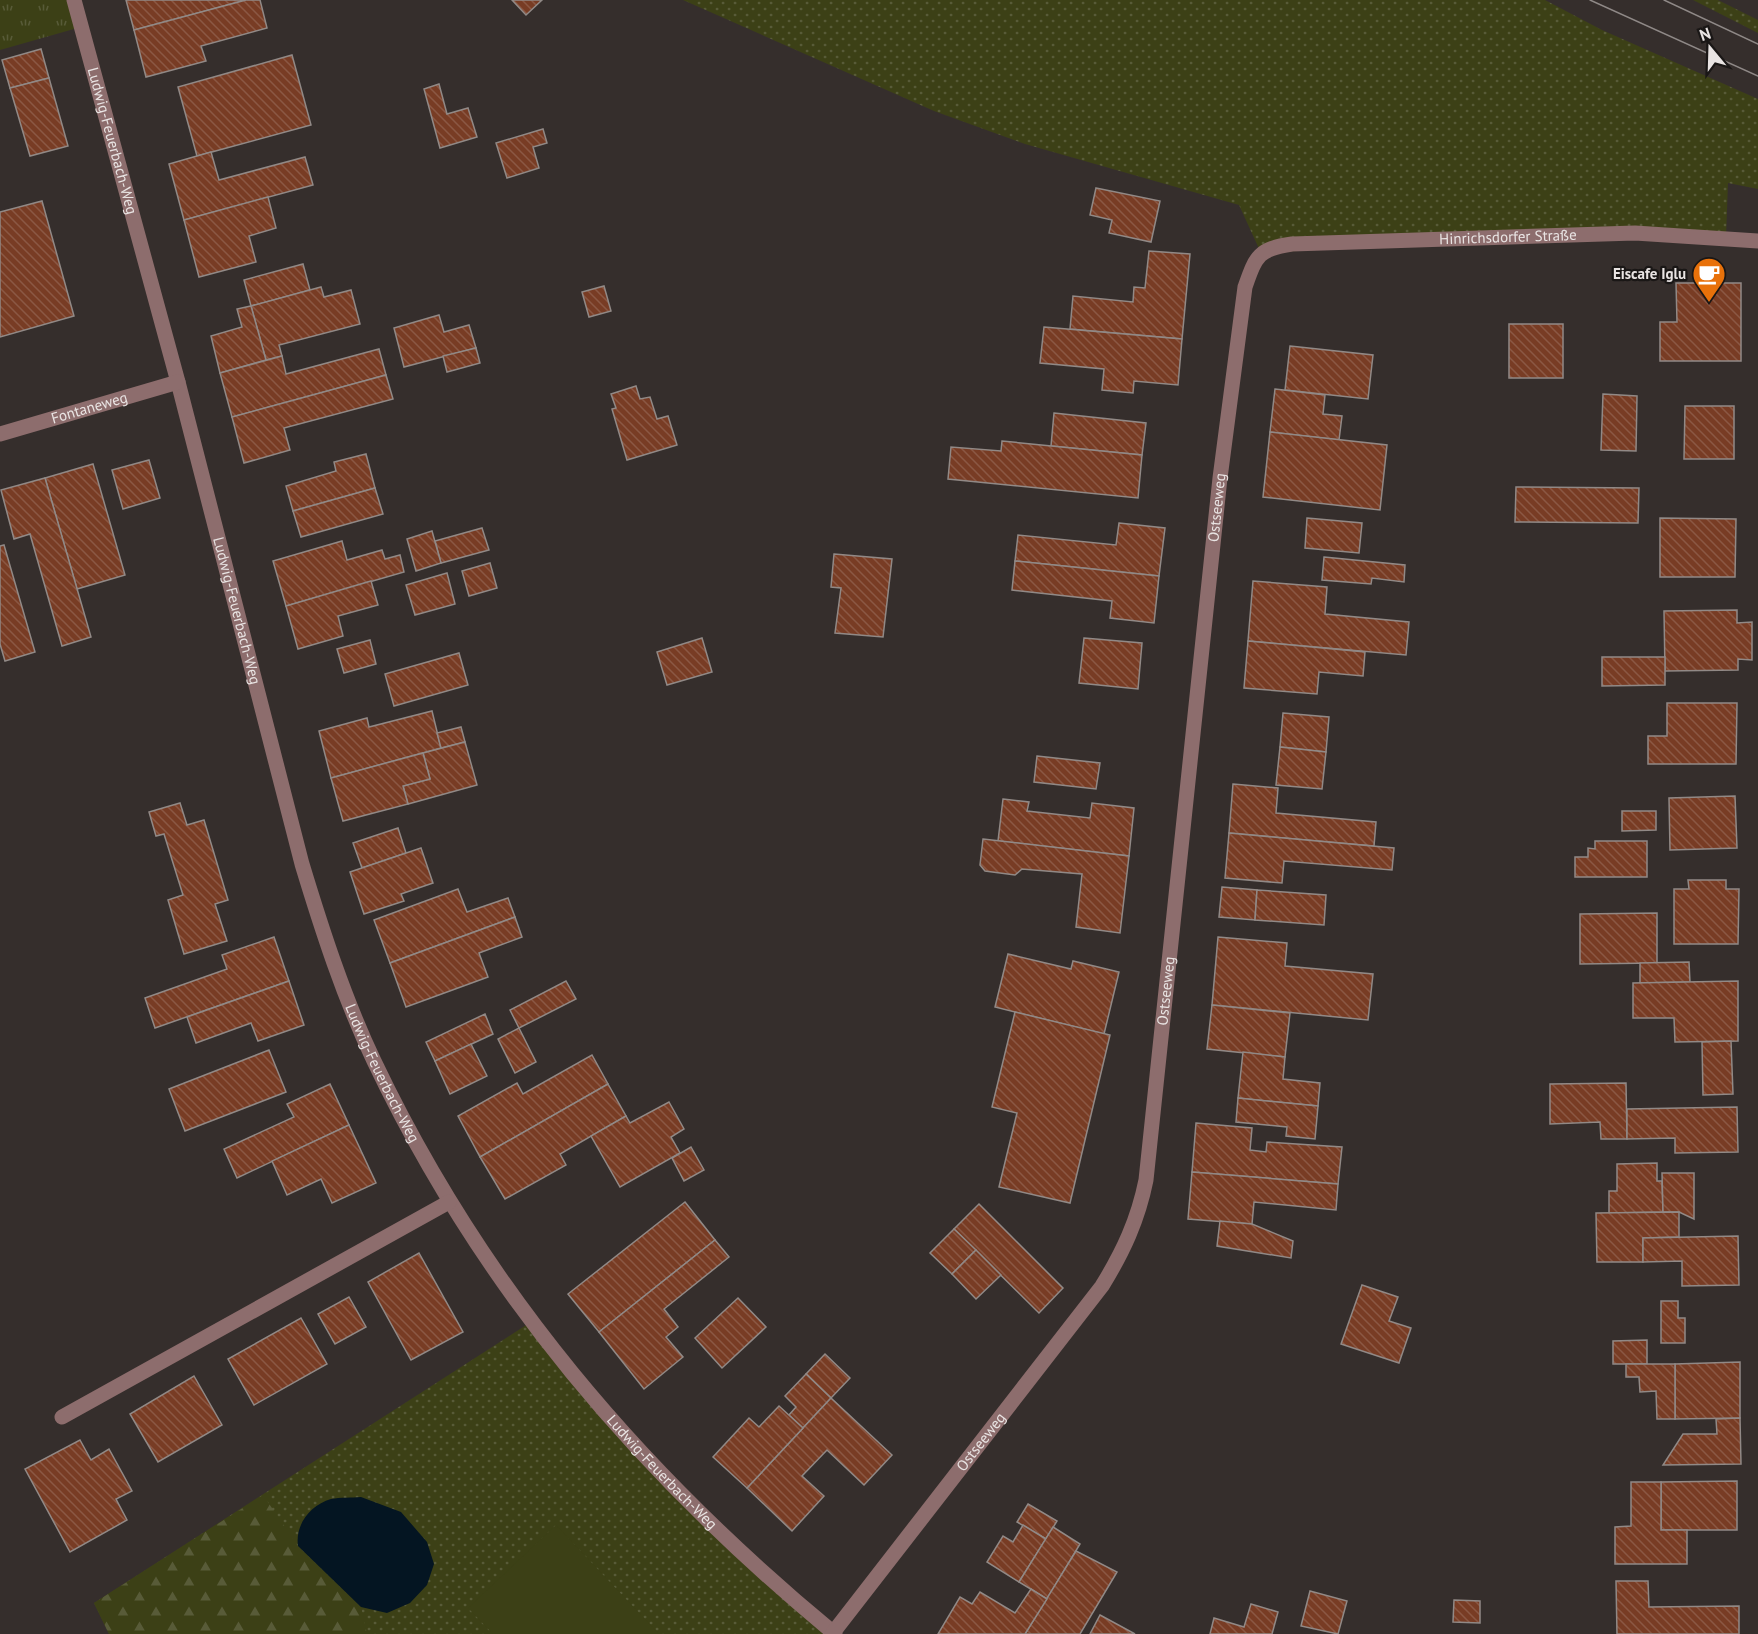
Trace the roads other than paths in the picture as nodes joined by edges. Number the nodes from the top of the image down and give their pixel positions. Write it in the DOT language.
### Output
graph roads {
  1 [pos="74,0"];
  2 [pos="1758,241"];
  3 [pos="1261,253"];
  4 [pos="178,382"];
  5 [pos="0,434"];
  6 [pos="449,1202"];
  7 [pos="62,1416"];
  8 [pos="834,1634"];
  1 -- 4 [label="street, Ludwig-Feuerbach-Weg"];
  2 -- 3 [label="street, Hinrichsdorfer Straße"];
  3 -- 8 [label="street, Ostseeweg"];
  4 -- 5 [label="street, Fontaneweg"];
  4 -- 6 [label="street, Ludwig-Feuerbach-Weg"];
  6 -- 7 [label="street"];
  6 -- 8 [label="street, Ludwig-Feuerbach-Weg"];
}
